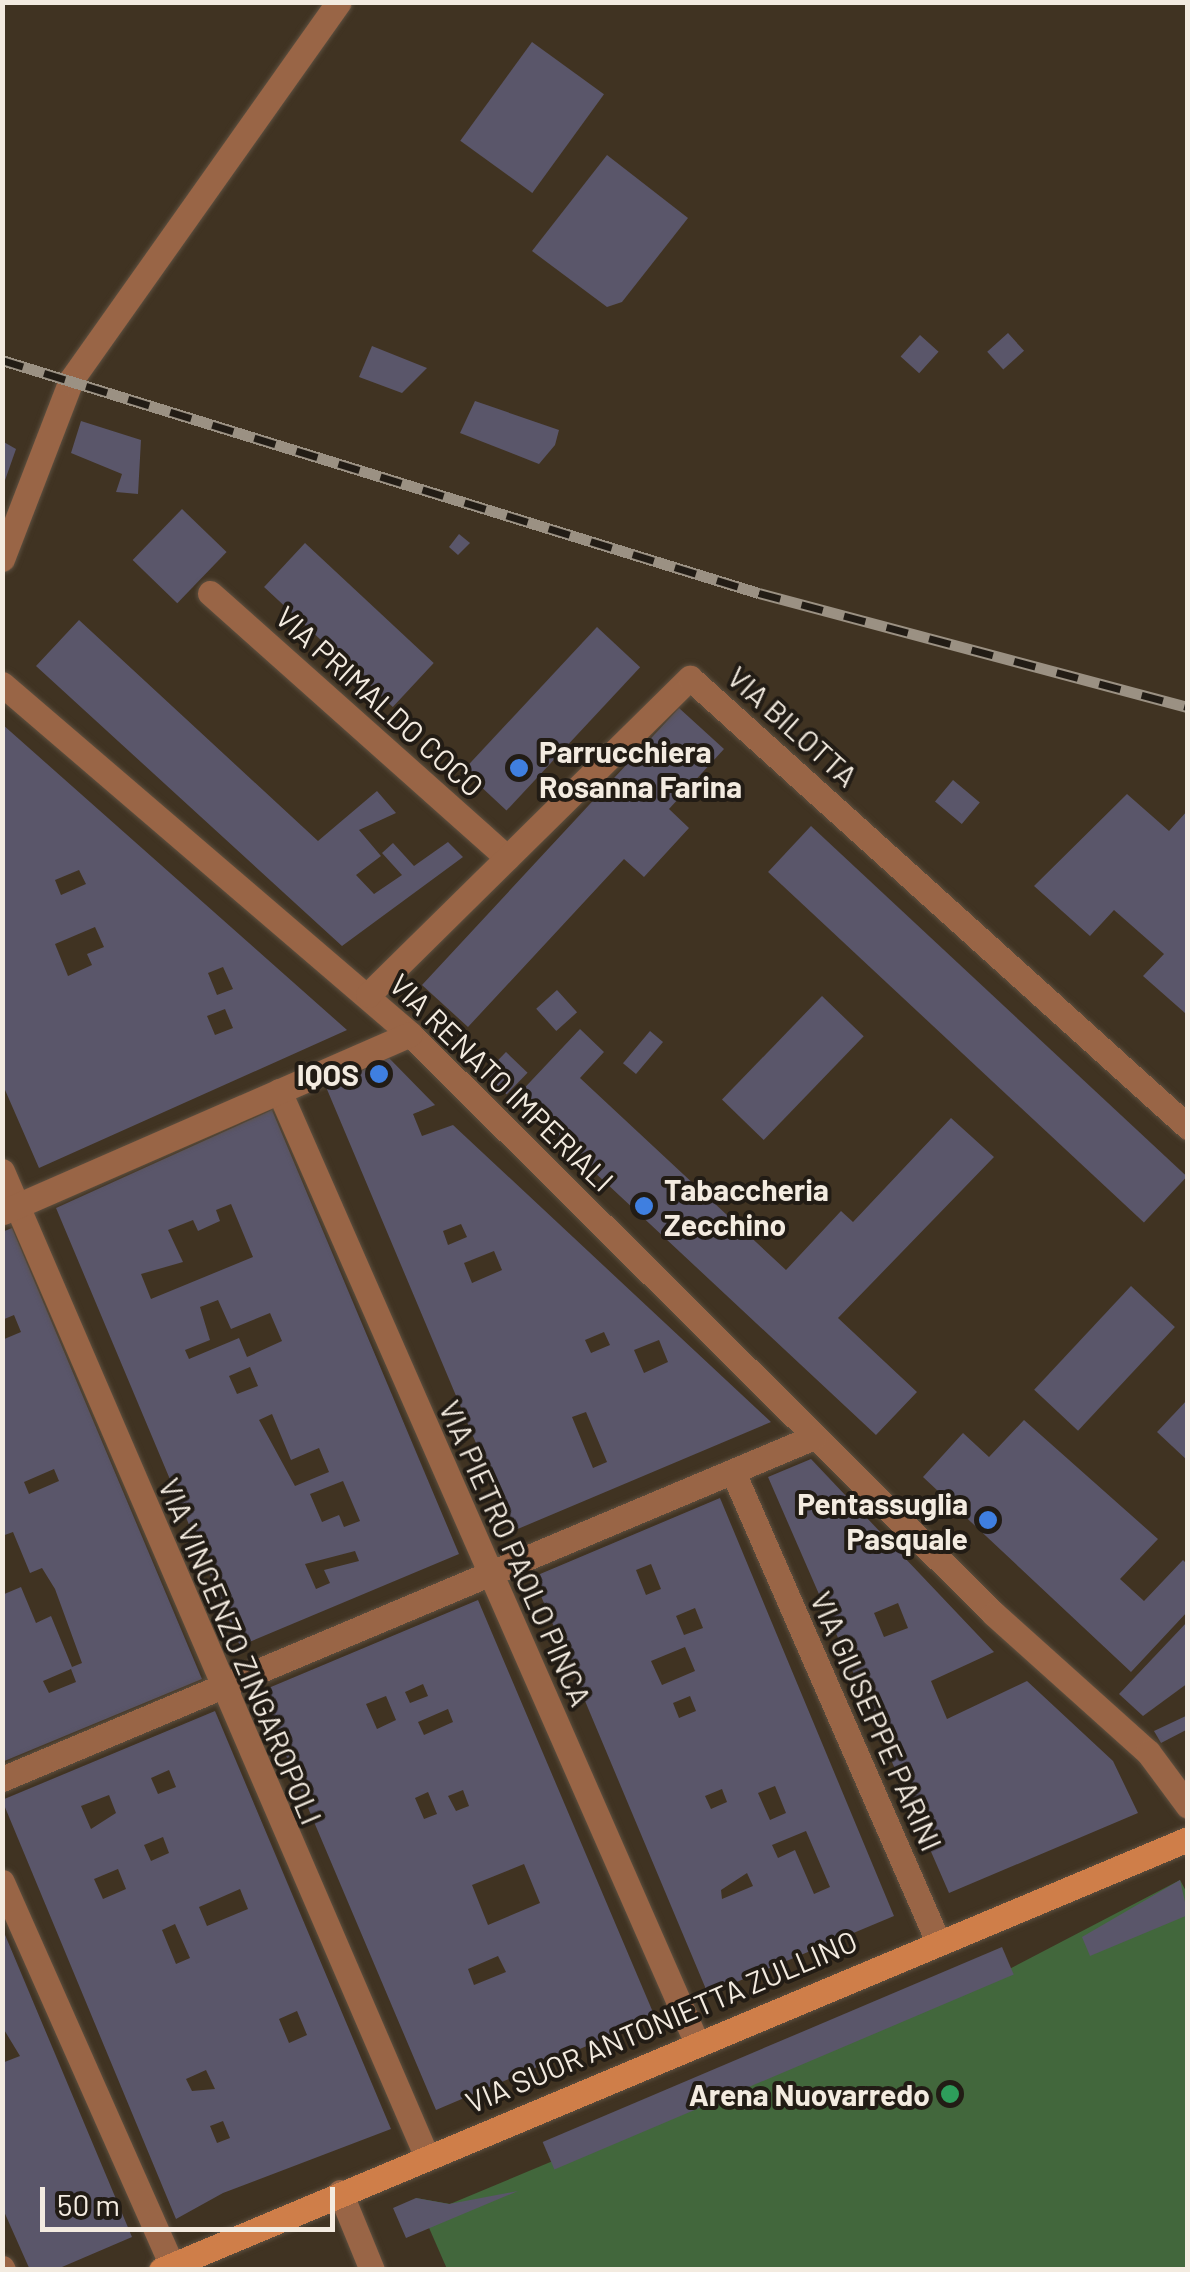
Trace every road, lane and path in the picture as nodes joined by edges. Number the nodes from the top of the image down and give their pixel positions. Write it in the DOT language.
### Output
graph roads {
  1 [pos="340,2"];
  2 [pos="2,559"];
  3 [pos="210,593"];
  4 [pos="2,684"];
  5 [pos="507,858"];
  6 [pos="368,995"];
  7 [pos="410,1034"];
  8 [pos="280,1091"];
  9 [pos="1188,1127"];
  10 [pos="2,1170"];
  11 [pos="10,1209"];
  12 [pos="814,1438"];
  13 [pos="733,1472"];
  14 [pos="489,1574"];
  15 [pos="220,1690"];
  16 [pos="2,1778"];
  17 [pos="1188,1806"];
  18 [pos="1188,1838"];
  19 [pos="2,1882"];
  20 [pos="938,1942"];
  21 [pos="695,2039"];
  22 [pos="426,2155"];
  23 [pos="340,2192"];
  24 [pos="178,2266"];
  25 [pos="372,2270"];
  1 -- 2 [label="street"];
  3 -- 5 [label="street, VIA PRIMALDO COCO"];
  4 -- 6 [label="street, VIA RENATO IMPERIALI"];
  5 -- 6 [label="street, VIA BILOTTA"];
  5 -- 9 [label="street, VIA BILOTTA"];
  6 -- 7 [label="street, VIA RENATO IMPERIALI"];
  7 -- 8 [label="street"];
  7 -- 12 [label="street, VIA RENATO IMPERIALI"];
  8 -- 11 [label="street"];
  8 -- 14 [label="street, VIA PIETRO PAOLO PINCA"];
  10 -- 11 [label="street, VIA VINCENZO ZINGAROPOLI"];
  11 -- 15 [label="street, VIA VINCENZO ZINGAROPOLI"];
  12 -- 13 [label="street"];
  12 -- 17 [label="street, VIA RENATO IMPERIALI"];
  13 -- 14 [label="street"];
  13 -- 20 [label="street, VIA GIUSEPPE PARINI"];
  14 -- 15 [label="street"];
  14 -- 21 [label="street, VIA PIETRO PAOLO PINCA"];
  15 -- 16 [label="street"];
  15 -- 22 [label="street, VIA VINCENZO ZINGAROPOLI"];
  18 -- 20 [label="main road, VIA SUOR ANTONIETTA ZULLINO"];
  19 -- 24 [label="street"];
  20 -- 21 [label="main road, VIA SUOR ANTONIETTA ZULLINO"];
  21 -- 22 [label="main road, VIA SUOR ANTONIETTA ZULLINO"];
  22 -- 23 [label="main road, VIA SUOR ANTONIETTA ZULLINO"];
  23 -- 24 [label="main road, VIA SUOR ANTONIETTA ZULLINO"];
  23 -- 25 [label="street"];
}
